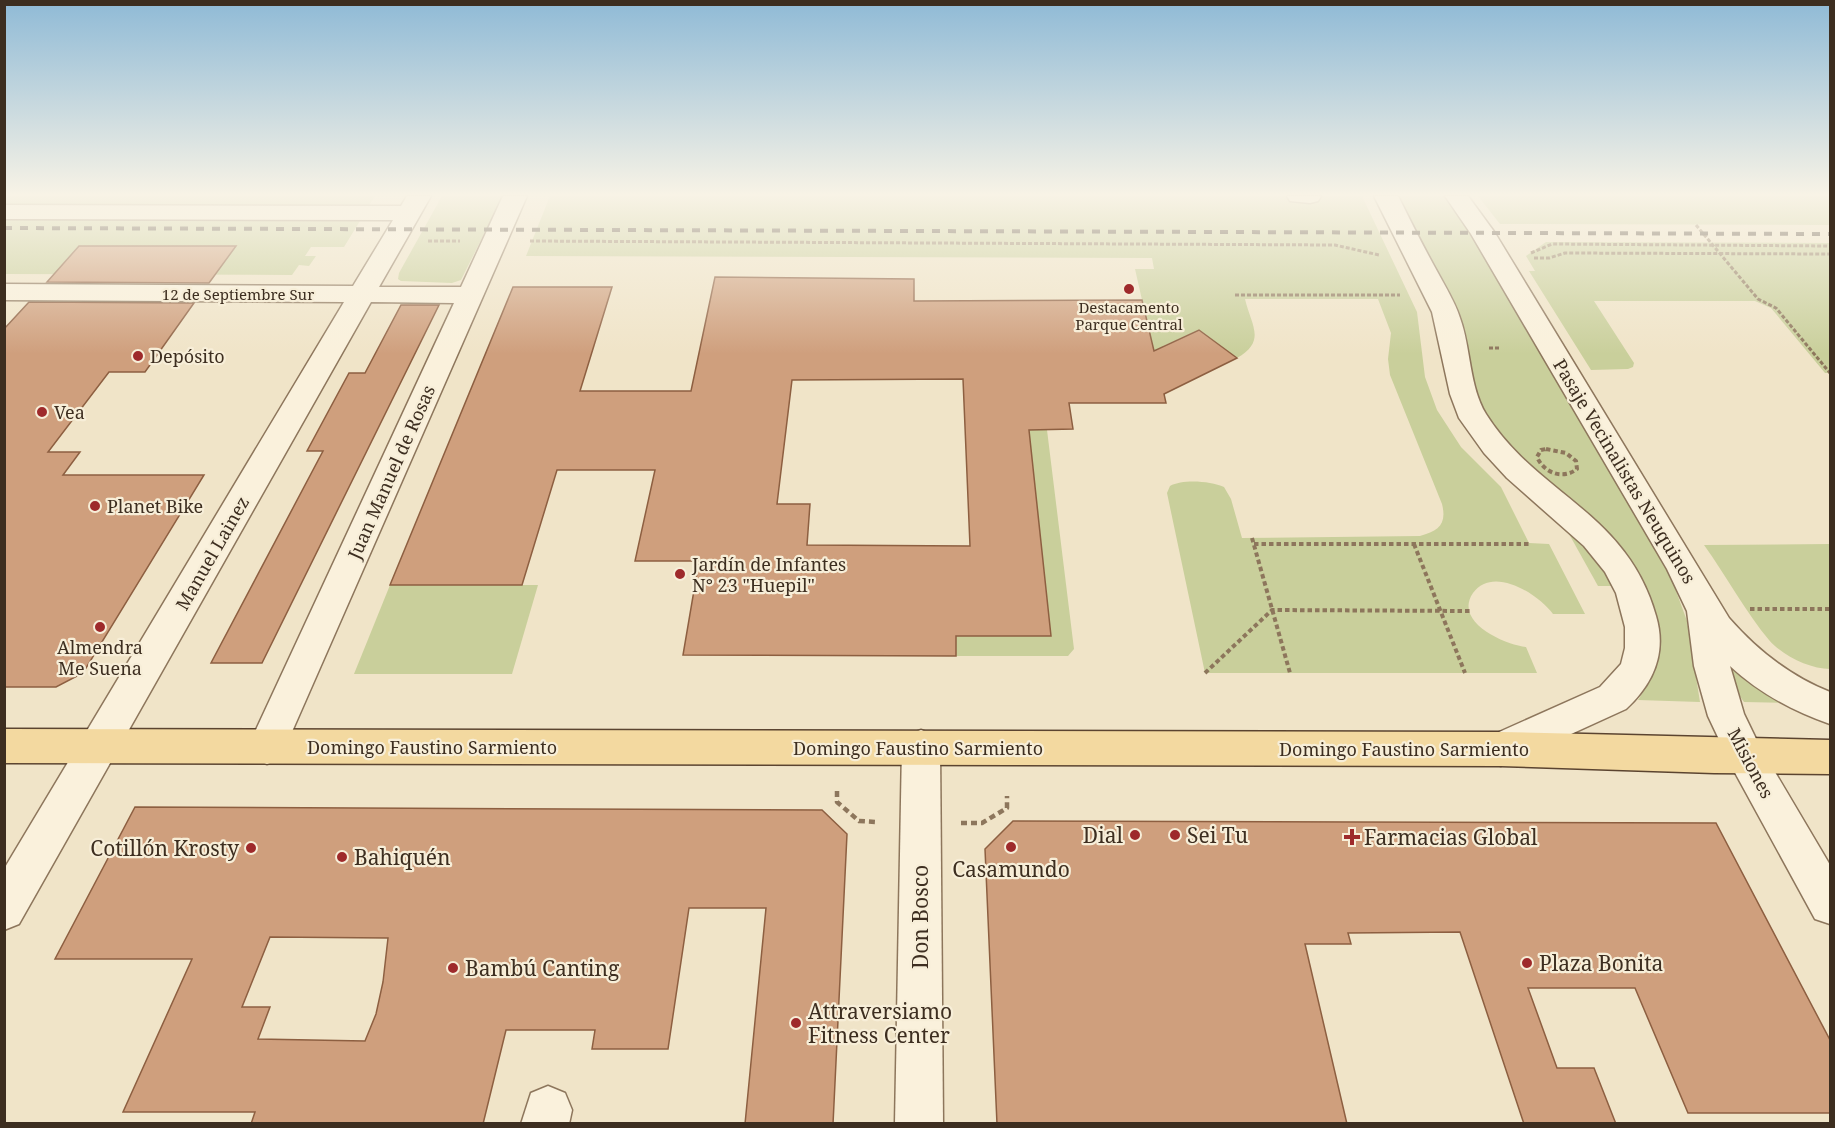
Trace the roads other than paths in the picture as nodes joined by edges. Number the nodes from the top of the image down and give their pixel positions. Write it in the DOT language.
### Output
graph roads {
  1 [pos="389,249"];
  2 [pos="492,249"];
  3 [pos="1413,249"];
  4 [pos="1493,249"];
  5 [pos="4,292"];
  6 [pos="362,294"];
  7 [pos="471,295"];
  8 [pos="1703,609"];
  9 [pos="1830,708"];
  10 [pos="4,746"];
  11 [pos="99,746"];
  12 [pos="267,747"];
  13 [pos="921,747"];
  14 [pos="1501,749"];
  15 [pos="1746,757"];
  16 [pos="1830,757"];
  17 [pos="1830,904"];
  18 [pos="4,909"];
  19 [pos="919,1124"];
  1 -- 6 [label="street, Manuel Lainez"];
  2 -- 7 [label="street, Juan Manuel de Rosas"];
  3 -- 14 [label="street"];
  4 -- 8 [label="street, Pasaje Vecinalistas Neuquinos"];
  5 -- 6 [label="street, 12 de Septiembre Sur"];
  6 -- 7 [label="street, 12 de Septiembre Sur"];
  6 -- 11 [label="street, Manuel Lainez"];
  7 -- 12 [label="street, Juan Manuel de Rosas"];
  8 -- 9 [label="street, Pasaje Vecinalistas Neuquinos"];
  8 -- 15 [label="street, Misiones"];
  10 -- 11 [label="main road, Domingo Faustino Sarmiento"];
  11 -- 12 [label="main road, Domingo Faustino Sarmiento"];
  11 -- 18 [label="street, Manuel Lainez"];
  12 -- 13 [label="main road, Domingo Faustino Sarmiento"];
  13 -- 14 [label="main road, Domingo Faustino Sarmiento"];
  13 -- 19 [label="street, Don Bosco"];
  14 -- 15 [label="main road, Domingo Faustino Sarmiento"];
  15 -- 16 [label="main road, Domingo Faustino Sarmiento"];
  15 -- 17 [label="street, Misiones"];
}
